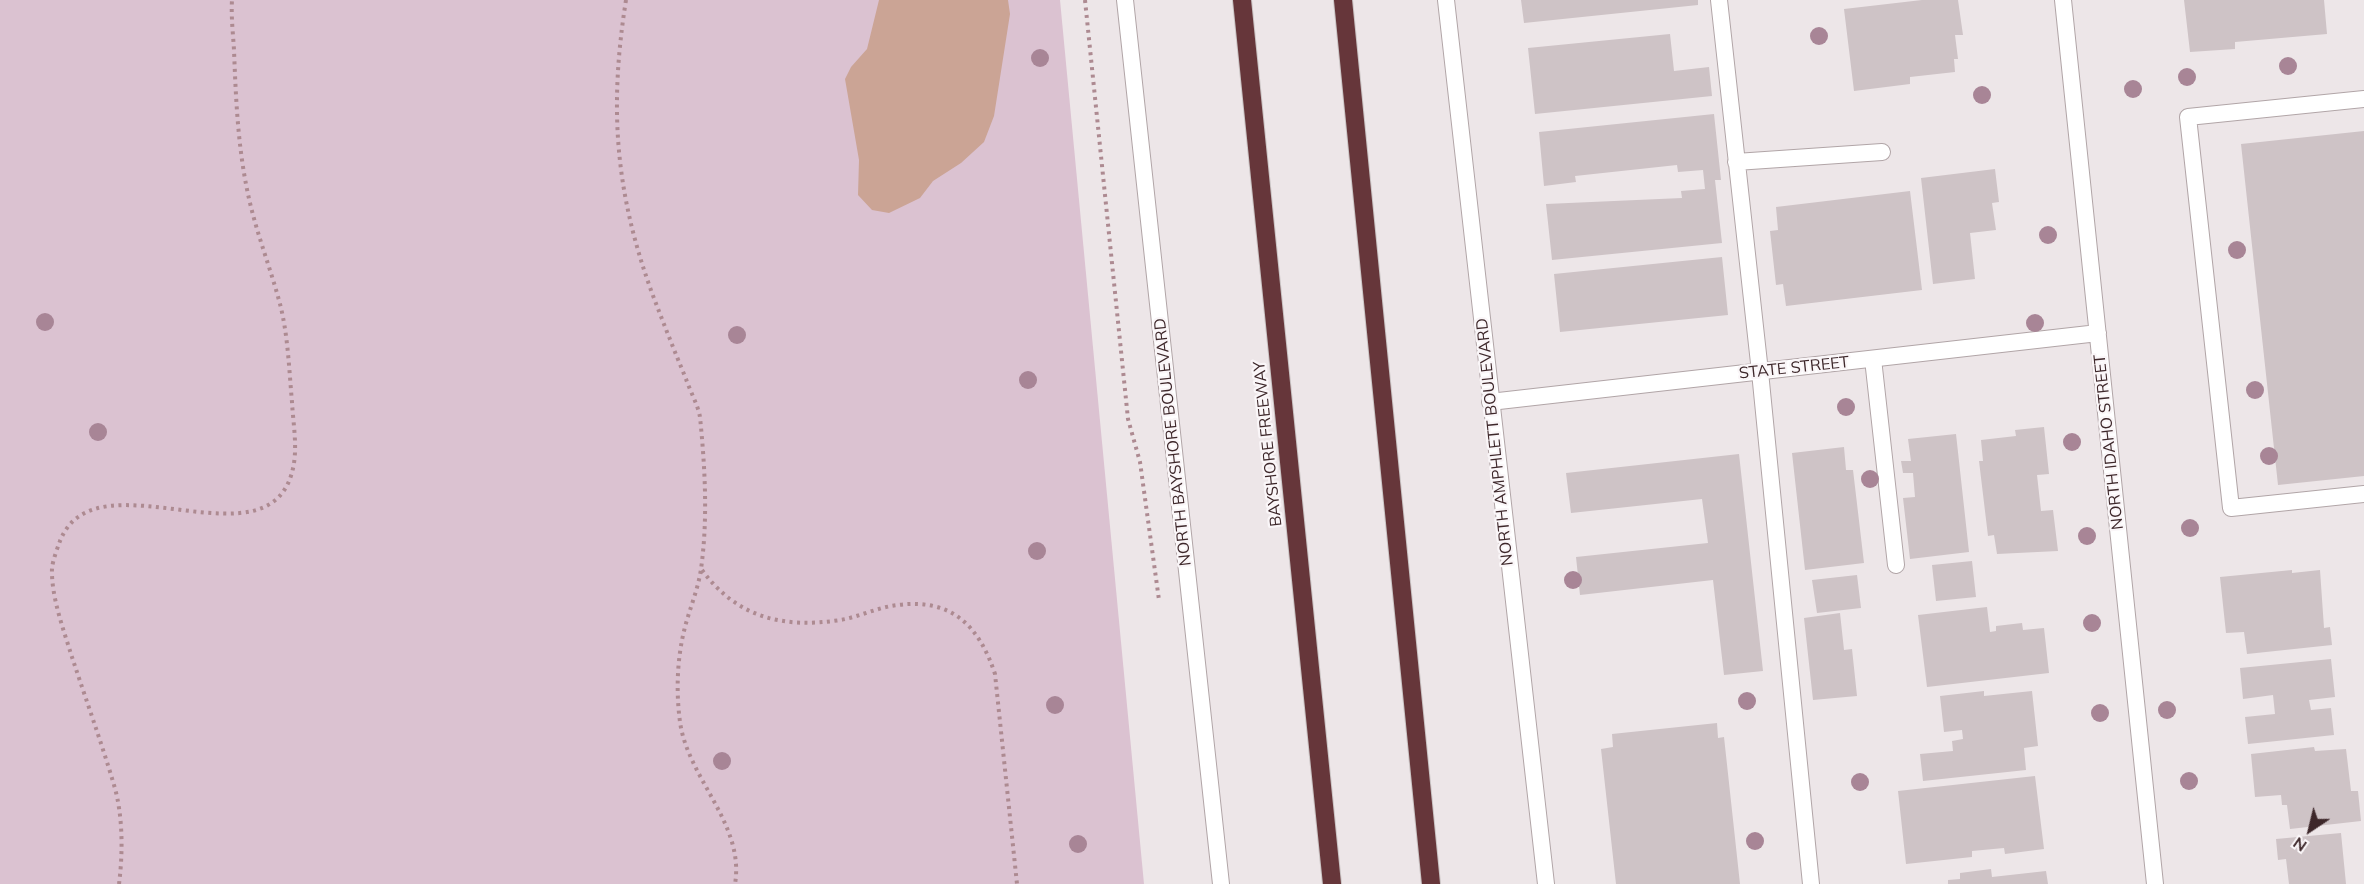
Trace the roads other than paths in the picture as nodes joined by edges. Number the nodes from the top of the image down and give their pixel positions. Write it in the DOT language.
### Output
graph roads {
  1 [pos="1125,0"];
  2 [pos="1242,0"];
  3 [pos="1343,0"];
  4 [pos="1446,0"];
  5 [pos="1719,0"];
  6 [pos="2063,0"];
  7 [pos="2364,99"];
  8 [pos="1882,152"];
  9 [pos="1736,162"];
  10 [pos="2098,333"];
  11 [pos="1873,359"];
  12 [pos="1760,372"];
  13 [pos="1490,402"];
  14 [pos="2364,494"];
  15 [pos="1896,565"];
  16 [pos="1221,884"];
  17 [pos="1332,884"];
  18 [pos="1431,884"];
  19 [pos="1546,884"];
  20 [pos="1811,884"];
  21 [pos="2155,884"];
  1 -- 16 [label="street, NORTH BAYSHORE BOULEVARD"];
  2 -- 17 [label="highway, BAYSHORE FREEWAY"];
  3 -- 18 [label="highway"];
  4 -- 13 [label="street, NORTH AMPHLETT BOULEVARD"];
  5 -- 9 [label="street"];
  6 -- 10 [label="street, NORTH IDAHO STREET"];
  7 -- 14 [label="street"];
  8 -- 9 [label="street"];
  9 -- 12 [label="street"];
  10 -- 11 [label="street, STATE STREET"];
  10 -- 21 [label="street, NORTH IDAHO STREET"];
  11 -- 12 [label="street, STATE STREET"];
  11 -- 15 [label="street"];
  12 -- 13 [label="street, STATE STREET"];
  12 -- 20 [label="street"];
  13 -- 19 [label="street, NORTH AMPHLETT BOULEVARD"];
}
